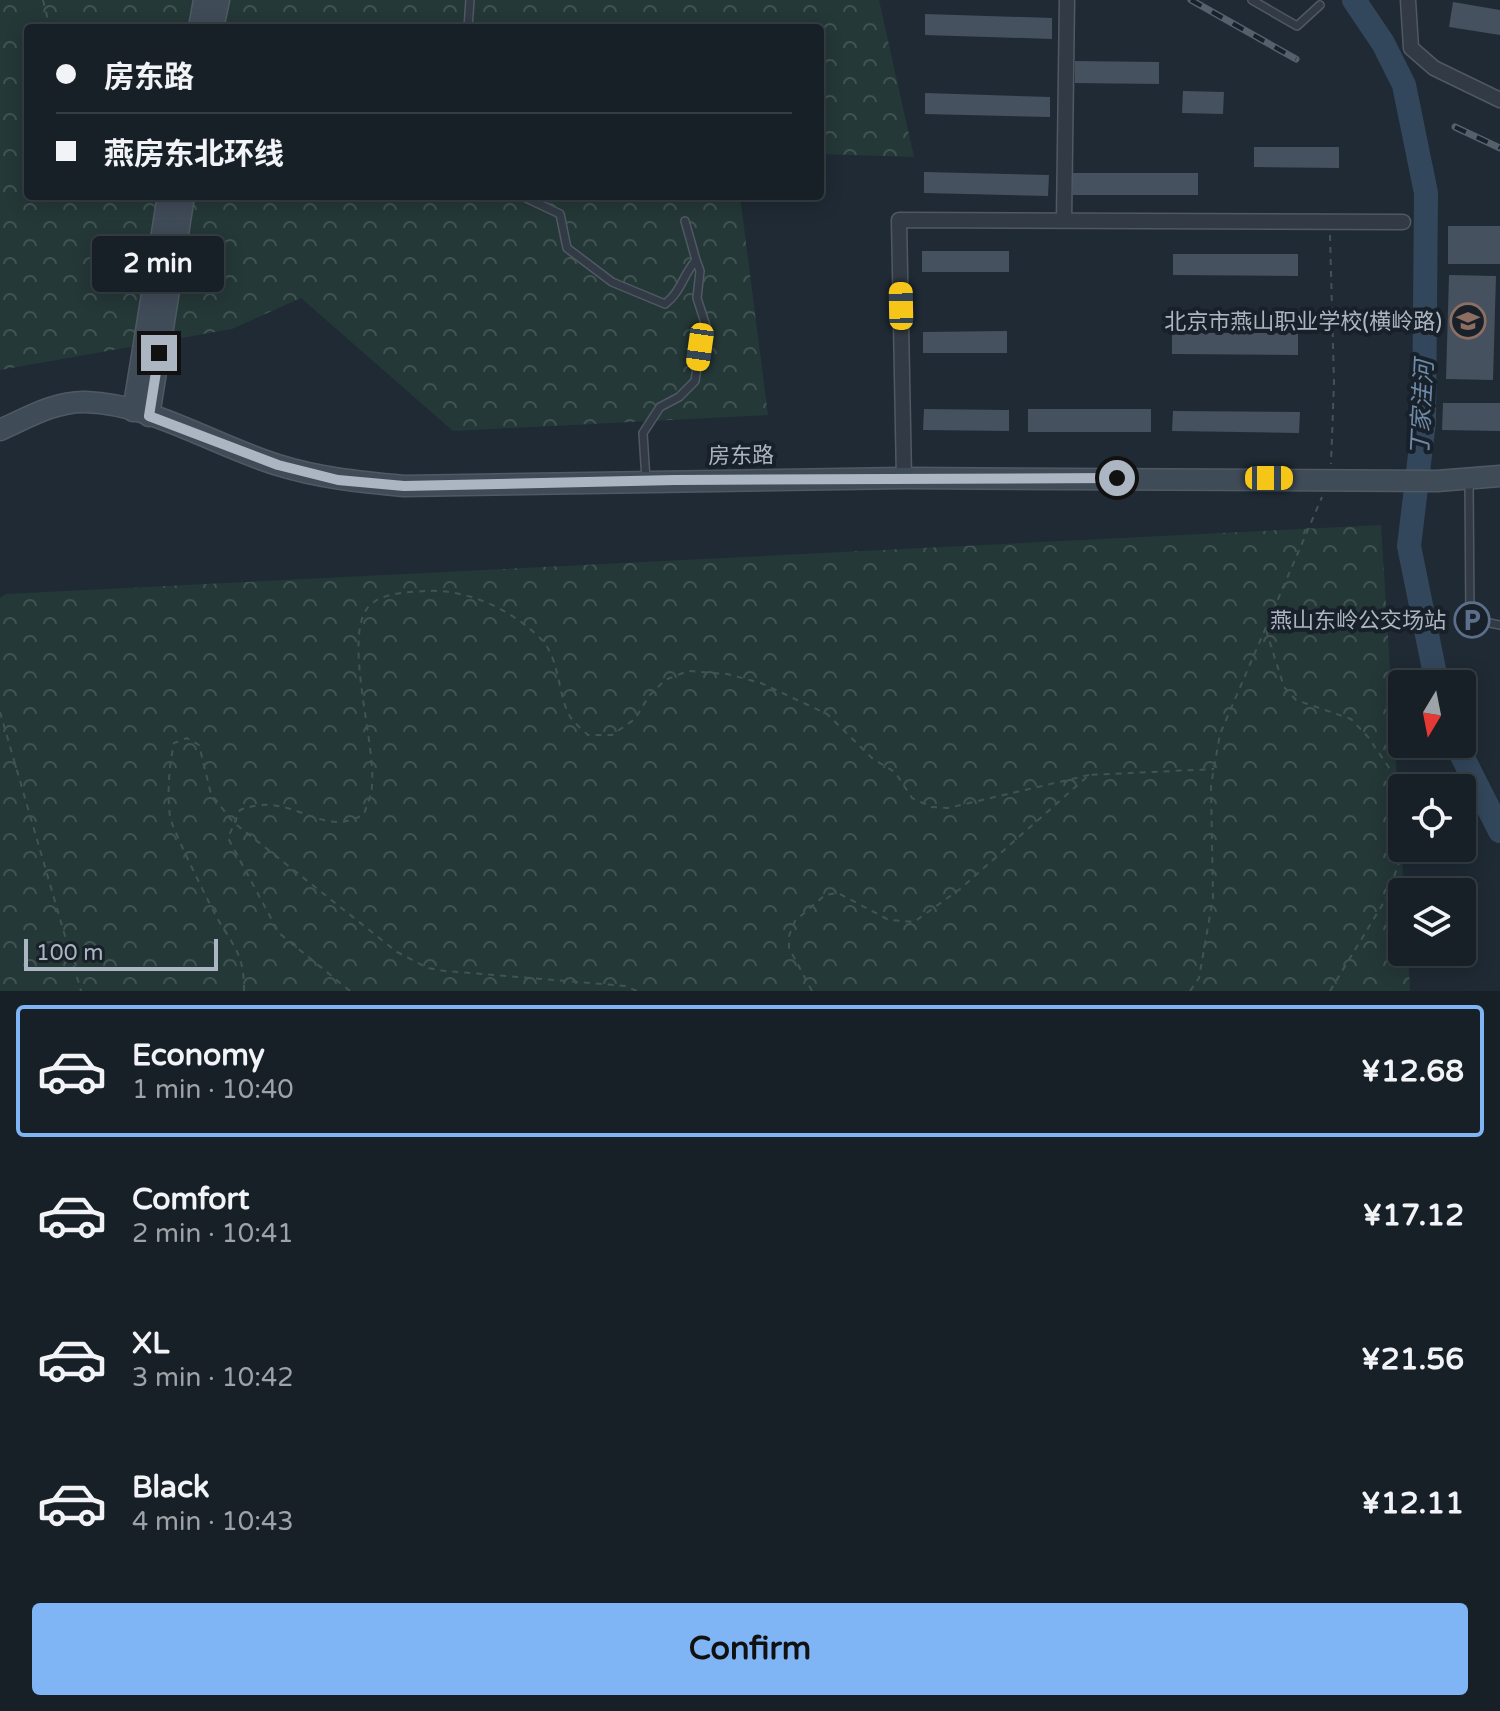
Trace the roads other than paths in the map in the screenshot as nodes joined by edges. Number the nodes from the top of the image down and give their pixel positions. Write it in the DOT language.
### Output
graph roads {
  1 [pos="204,0"];
  2 [pos="219,0"];
  3 [pos="470,0"];
  4 [pos="1067,0"];
  5 [pos="1252,0"];
  6 [pos="1408,0"];
  7 [pos="1320,5"];
  8 [pos="200,24"];
  9 [pos="214,24"];
  10 [pos="468,24"];
  11 [pos="1500,100"];
  12 [pos="168,200"];
  13 [pos="183,200"];
  14 [pos="530,200"];
  15 [pos="1064,220"];
  16 [pos="685,221"];
  17 [pos="1403,222"];
  18 [pos="696,260"];
  19 [pos="141,413"];
  20 [pos="0,430"];
  21 [pos="1500,476"];
  22 [pos="904,478"];
  23 [pos="1469,479"];
  24 [pos="646,480"];
  25 [pos="1500,625"];
  1 -- 8 [label="main road"];
  2 -- 9 [label="main road"];
  3 -- 10 [label="lane"];
  4 -- 15 [label="street"];
  5 -- 7 [label="lane"];
  6 -- 11 [label="street"];
  12 -- 19 [label="main road"];
  13 -- 19 [label="main road"];
  14 -- 18 [label="lane"];
  15 -- 17 [label="street"];
  15 -- 22 [label="street"];
  16 -- 18 [label="lane"];
  18 -- 24 [label="lane"];
  19 -- 20 [label="main road, 房东路"];
  19 -- 24 [label="main road, 房东路"];
  21 -- 23 [label="main road, 房东路"];
  22 -- 23 [label="main road, 房东路"];
  22 -- 24 [label="main road, 房东路"];
  23 -- 25 [label="lane"];
}
